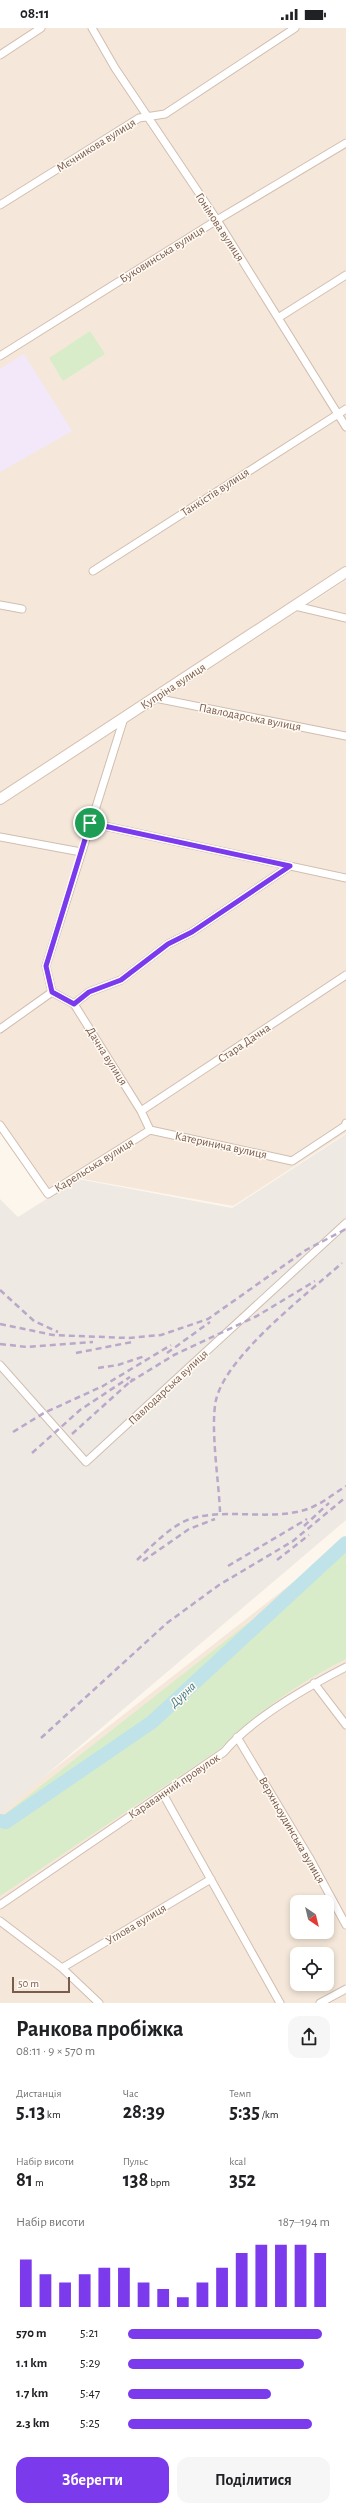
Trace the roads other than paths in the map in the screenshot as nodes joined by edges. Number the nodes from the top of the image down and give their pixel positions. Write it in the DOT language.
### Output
graph roads {
  1 [pos="41,28"];
  2 [pos="92,28"];
  3 [pos="295,28"];
  4 [pos="0,55"];
  5 [pos="148,116"];
  6 [pos="346,142"];
  7 [pos="0,204"];
  8 [pos="217,220"];
  9 [pos="346,276"];
  10 [pos="278,318"];
  11 [pos="0,356"];
  12 [pos="346,409"];
  13 [pos="338,414"];
  14 [pos="346,428"];
  15 [pos="93,571"];
  16 [pos="346,572"];
  17 [pos="0,605"];
  18 [pos="295,606"];
  19 [pos="22,609"];
  20 [pos="346,618"];
  21 [pos="155,698"];
  22 [pos="124,718"];
  23 [pos="346,736"];
  24 [pos="0,799"];
  25 [pos="90,823"];
  26 [pos="0,837"];
  27 [pos="81,852"];
  28 [pos="290,866"];
  29 [pos="346,878"];
  30 [pos="346,975"];
  31 [pos="52,992"];
  32 [pos="74,1004"];
  33 [pos="0,1029"];
  34 [pos="141,1111"];
  35 [pos="346,1122"];
  36 [pos="0,1125"];
  37 [pos="150,1130"];
  38 [pos="346,1223"];
  39 [pos="0,1365"];
  40 [pos="346,1667"];
  41 [pos="314,1683"];
  42 [pos="346,1725"];
  43 [pos="237,1736"];
  44 [pos="163,1794"];
  45 [pos="211,1879"];
  46 [pos="0,1905"];
  47 [pos="0,1921"];
  48 [pos="346,1925"];
  49 [pos="62,1968"];
  50 [pos="346,1989"];
  51 [pos="99,2003"];
  52 [pos="280,2003"];
  53 [pos="320,2003"];
  1 -- 4 [label="street"];
  2 -- 5 [label="street, Гонімова вулиця"];
  3 -- 5 [label="street, Мєчникова вулиця"];
  5 -- 7 [label="street, Мєчникова вулиця"];
  5 -- 8 [label="street, Гонімова вулиця"];
  6 -- 8 [label="street, Буковинська вулиця"];
  8 -- 10 [label="street, Гонімова вулиця"];
  8 -- 11 [label="street, Буковинська вулиця"];
  9 -- 10 [label="street"];
  10 -- 13 [label="street, Гонімова вулиця"];
  12 -- 13 [label="street, Танкістів вулиця"];
  13 -- 14 [label="street, Гонімова вулиця"];
  13 -- 15 [label="street, Танкістів вулиця"];
  16 -- 18 [label="main road, Купріна вулиця"];
  17 -- 19 [label="street"];
  18 -- 20 [label="street"];
  18 -- 21 [label="main road, Купріна вулиця"];
  21 -- 22 [label="main road, Купріна вулиця"];
  21 -- 23 [label="street, Павлодарська вулиця"];
  22 -- 24 [label="main road, Купріна вулиця"];
  22 -- 25 [label="street"];
  25 -- 27 [label="street"];
  25 -- 28 [label="street"];
  26 -- 27 [label="street"];
  27 -- 31 [label="street"];
  28 -- 29 [label="street"];
  28 -- 32 [label="street"];
  30 -- 34 [label="street, Стара Дачна"];
  31 -- 32 [label="street, Дачна вулиця"];
  31 -- 33 [label="street"];
  32 -- 34 [label="street, Дачна вулиця"];
  34 -- 37 [label="street, Дачна вулиця"];
  35 -- 37 [label="street, Катеринича вулиця"];
  36 -- 37 [label="street, Карельська вулиця"];
  38 -- 39 [label="street, Павлодарська вулиця"];
  40 -- 41 [label="street, Караванний провулок"];
  41 -- 42 [label="street"];
  41 -- 43 [label="street, Караванний провулок"];
  43 -- 44 [label="street, Караванний провулок"];
  43 -- 48 [label="street, Верхньоудинська вулиця"];
  44 -- 45 [label="street"];
  44 -- 46 [label="street, Караванний провулок"];
  45 -- 49 [label="street, Углова вулиця"];
  45 -- 52 [label="street"];
  47 -- 49 [label="street"];
  49 -- 51 [label="street"];
  50 -- 53 [label="street"];
}
